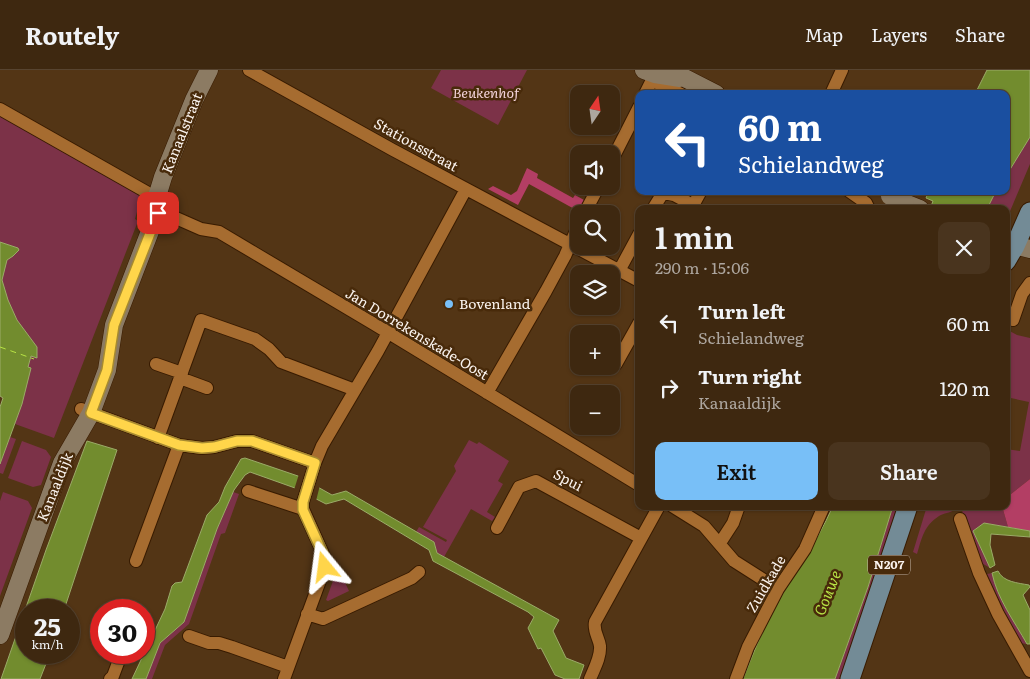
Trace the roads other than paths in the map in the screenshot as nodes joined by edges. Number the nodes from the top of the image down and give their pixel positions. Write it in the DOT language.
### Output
graph roads {
  1 [pos="209,70"];
  2 [pos="249,70"];
  3 [pos="842,70"];
  4 [pos="664,78"];
  5 [pos="650,90"];
  6 [pos="703,90"];
  7 [pos="834,90"];
  8 [pos="0,110"];
  9 [pos="635,115"];
  10 [pos="620,145"];
  11 [pos="466,189"];
  12 [pos="674,195"];
  13 [pos="699,195"];
  14 [pos="854,195"];
  15 [pos="887,195"];
  16 [pos="156,199"];
  17 [pos="867,205"];
  18 [pos="911,205"];
  19 [pos="1030,212"];
  20 [pos="176,218"];
  21 [pos="635,241"];
  22 [pos="570,244"];
  23 [pos="1014,250"];
  24 [pos="590,255"];
  25 [pos="607,265"];
  26 [pos="620,267"];
  27 [pos="620,272"];
  28 [pos="635,280"];
  29 [pos="1030,283"];
  30 [pos="1013,320"];
  31 [pos="635,330"];
  32 [pos="388,333"];
  33 [pos="620,357"];
  34 [pos="156,364"];
  35 [pos="181,375"];
  36 [pos="207,388"];
  37 [pos="356,390"];
  38 [pos="487,393"];
  39 [pos="86,411"];
  40 [pos="158,438"];
  41 [pos="179,445"];
  42 [pos="315,463"];
  43 [pos="635,483"];
  44 [pos="248,491"];
  45 [pos="303,510"];
  46 [pos="657,510"];
  47 [pos="678,510"];
  48 [pos="738,510"];
  49 [pos="822,510"];
  50 [pos="907,510"];
  51 [pos="960,519"];
  52 [pos="497,528"];
  53 [pos="641,538"];
  54 [pos="720,543"];
  55 [pos="136,561"];
  56 [pos="419,572"];
  57 [pos="778,589"];
  58 [pos="0,614"];
  59 [pos="307,614"];
  60 [pos="0,635"];
  61 [pos="189,636"];
  62 [pos="118,664"];
  63 [pos="1030,671"];
  64 [pos="286,673"];
  65 [pos="110,679"];
  66 [pos="590,679"];
  67 [pos="736,679"];
  68 [pos="850,679"];
  1 -- 16 [label="main road, Kanaalstraat"];
  2 -- 11 [label="street, Stationsstraat"];
  3 -- 7 [label="street"];
  4 -- 5 [label="street"];
  4 -- 6 [label="main road"];
  8 -- 16 [label="street"];
  9 -- 10 [label="street"];
  11 -- 22 [label="street, Stationsstraat"];
  11 -- 32 [label="street"];
  12 -- 13 [label="street"];
  14 -- 17 [label="street"];
  15 -- 18 [label="main road, bridge"];
  16 -- 39 [label="main road, Kanaaldijk"];
  19 -- 23 [label="main road"];
  20 -- 32 [label="street, Jan Dorrekenskade-Oost"];
  21 -- 26 [label="street"];
  22 -- 38 [label="street"];
  24 -- 25 [label="street, Stationsstraat"];
  27 -- 28 [label="street, Stationsstraat"];
  29 -- 30 [label="street"];
  31 -- 33 [label="street"];
  32 -- 37 [label="street"];
  32 -- 38 [label="street, Jan Dorrekenskade-Oost"];
  34 -- 35 [label="street"];
  35 -- 36 [label="street"];
  35 -- 37 [label="street"];
  35 -- 40 [label="street"];
  37 -- 42 [label="street"];
  38 -- 43 [label="street, Jan Dorrekenskade-Oost"];
  39 -- 40 [label="street"];
  39 -- 58 [label="main road, Kanaaldijk"];
  39 -- 60 [label="main road, Kanaaldijk"];
  40 -- 41 [label="street"];
  41 -- 42 [label="street"];
  41 -- 55 [label="street"];
  42 -- 45 [label="street"];
  44 -- 45 [label="street"];
  45 -- 59 [label="street"];
  46 -- 53 [label="street"];
  47 -- 54 [label="street"];
  48 -- 54 [label="street"];
  49 -- 57 [label="street, Zuidkade"];
  50 -- 68 [label="main road, N207"];
  51 -- 63 [label="street"];
  52 -- 53 [label="street, Spui"];
  53 -- 66 [label="street"];
  54 -- 57 [label="street"];
  56 -- 59 [label="street"];
  57 -- 67 [label="street, Zuidkade"];
  59 -- 64 [label="street"];
  61 -- 64 [label="street"];
  62 -- 65 [label="street"];
}
